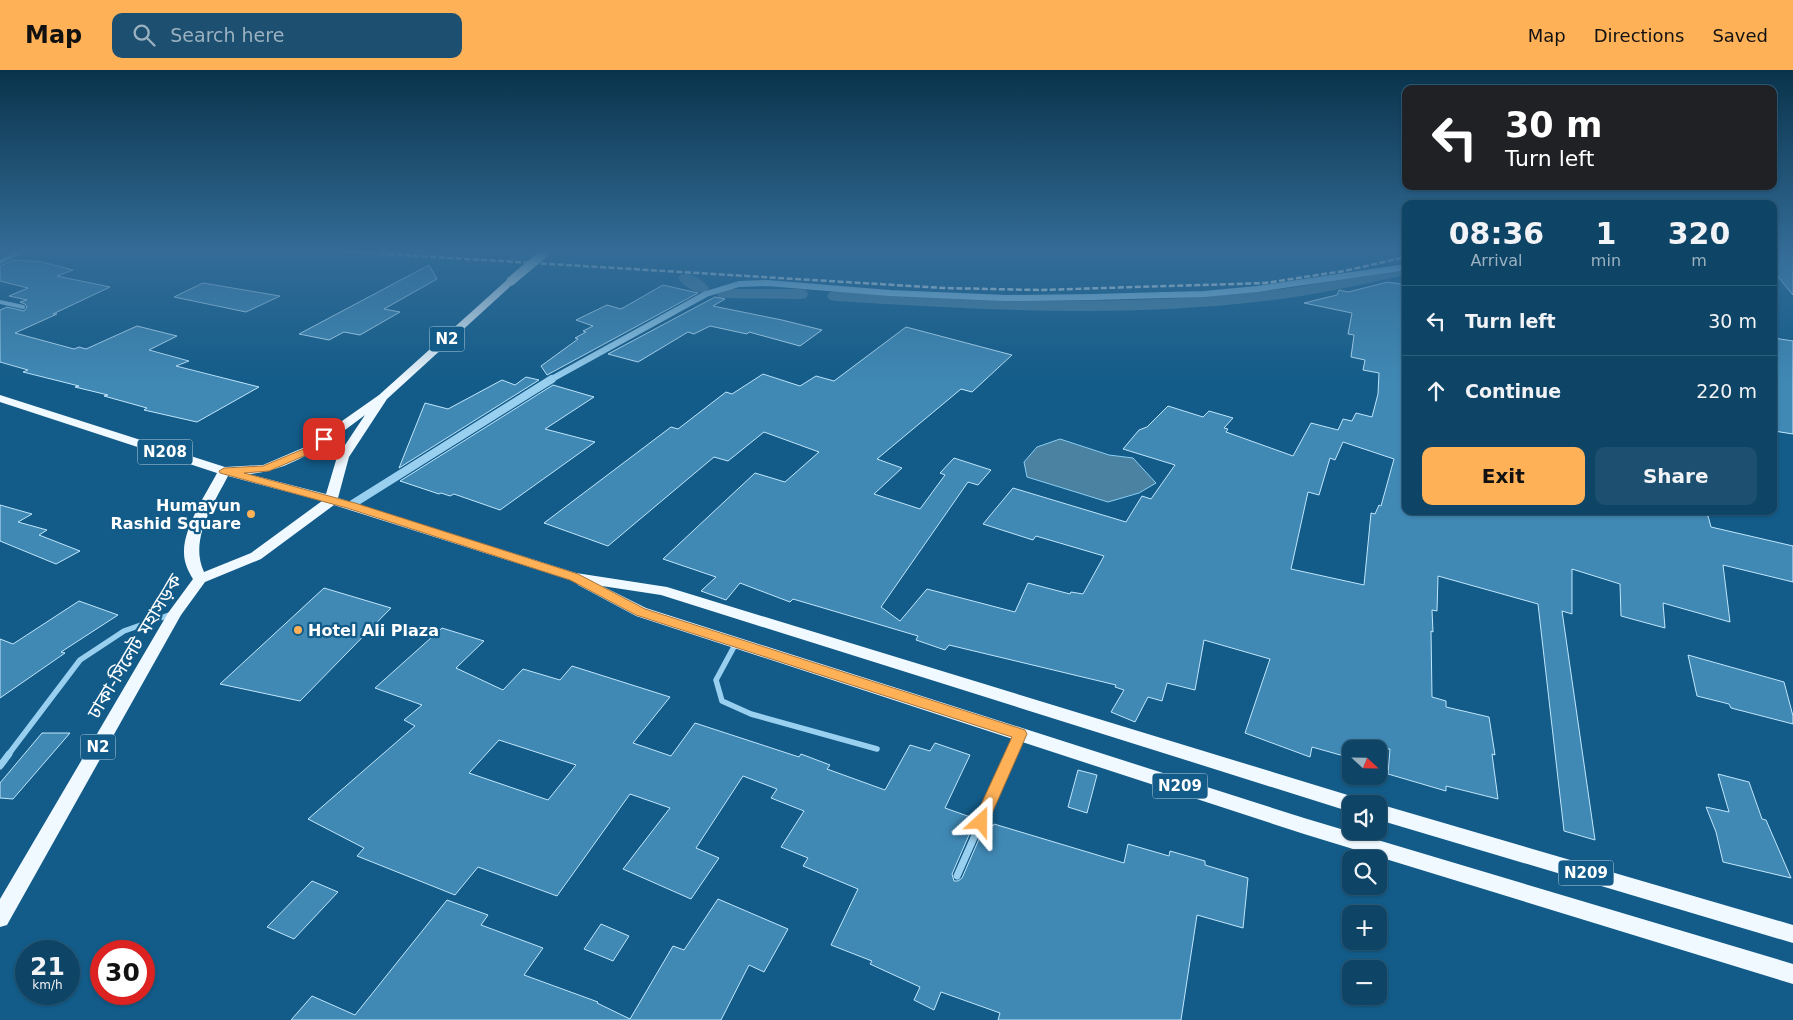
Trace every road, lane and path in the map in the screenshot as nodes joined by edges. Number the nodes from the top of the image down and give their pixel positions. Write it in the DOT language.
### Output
graph roads {
  1 [pos="496,294"];
  2 [pos="705,294"];
  3 [pos="921,294"];
  4 [pos="1173,294"];
  5 [pos="0,302"];
  6 [pos="23,307"];
  7 [pos="383,397"];
  8 [pos="0,398"];
  9 [pos="224,471"];
  10 [pos="331,501"];
  11 [pos="351,505"];
  12 [pos="574,577"];
  13 [pos="200,579"];
  14 [pos="175,612"];
  15 [pos="736,642"];
  16 [pos="1020,734"];
  17 [pos="877,749"];
  18 [pos="0,766"];
  19 [pos="1342,801"];
  20 [pos="1387,814"];
  21 [pos="957,876"];
  22 [pos="0,918"];
  23 [pos="1793,934"];
  24 [pos="1793,974"];
  1 -- 7 [label="highway, N2, bridge"];
  2 -- 11 [label="street"];
  3 -- 4 [label="street"];
  5 -- 6 [label="street"];
  7 -- 9 [label="highway, N2"];
  7 -- 10 [label="highway, N2"];
  8 -- 9 [label="highway, N208"];
  9 -- 10 [label="highway, N208"];
  9 -- 13 [label="highway, ঢাকা-সিলেট মহাসড়ক"];
  10 -- 11 [label="highway, N209"];
  10 -- 13 [label="highway, ঢাকা-সিলেট মহাসড়ক"];
  11 -- 12 [label="highway, N209"];
  12 -- 15 [label="highway, N209"];
  12 -- 19 [label="highway, N209"];
  13 -- 14 [label="highway, ঢাকা-সিলেট মহাসড়ক / N2"];
  14 -- 18 [label="street"];
  14 -- 22 [label="highway, ঢাকা-সিলেট মহাসড়ক / N2"];
  15 -- 16 [label="highway, N209"];
  15 -- 17 [label="street"];
  16 -- 21 [label="street"];
  16 -- 24 [label="highway, N209"];
  20 -- 23 [label="highway, N209"];
}
